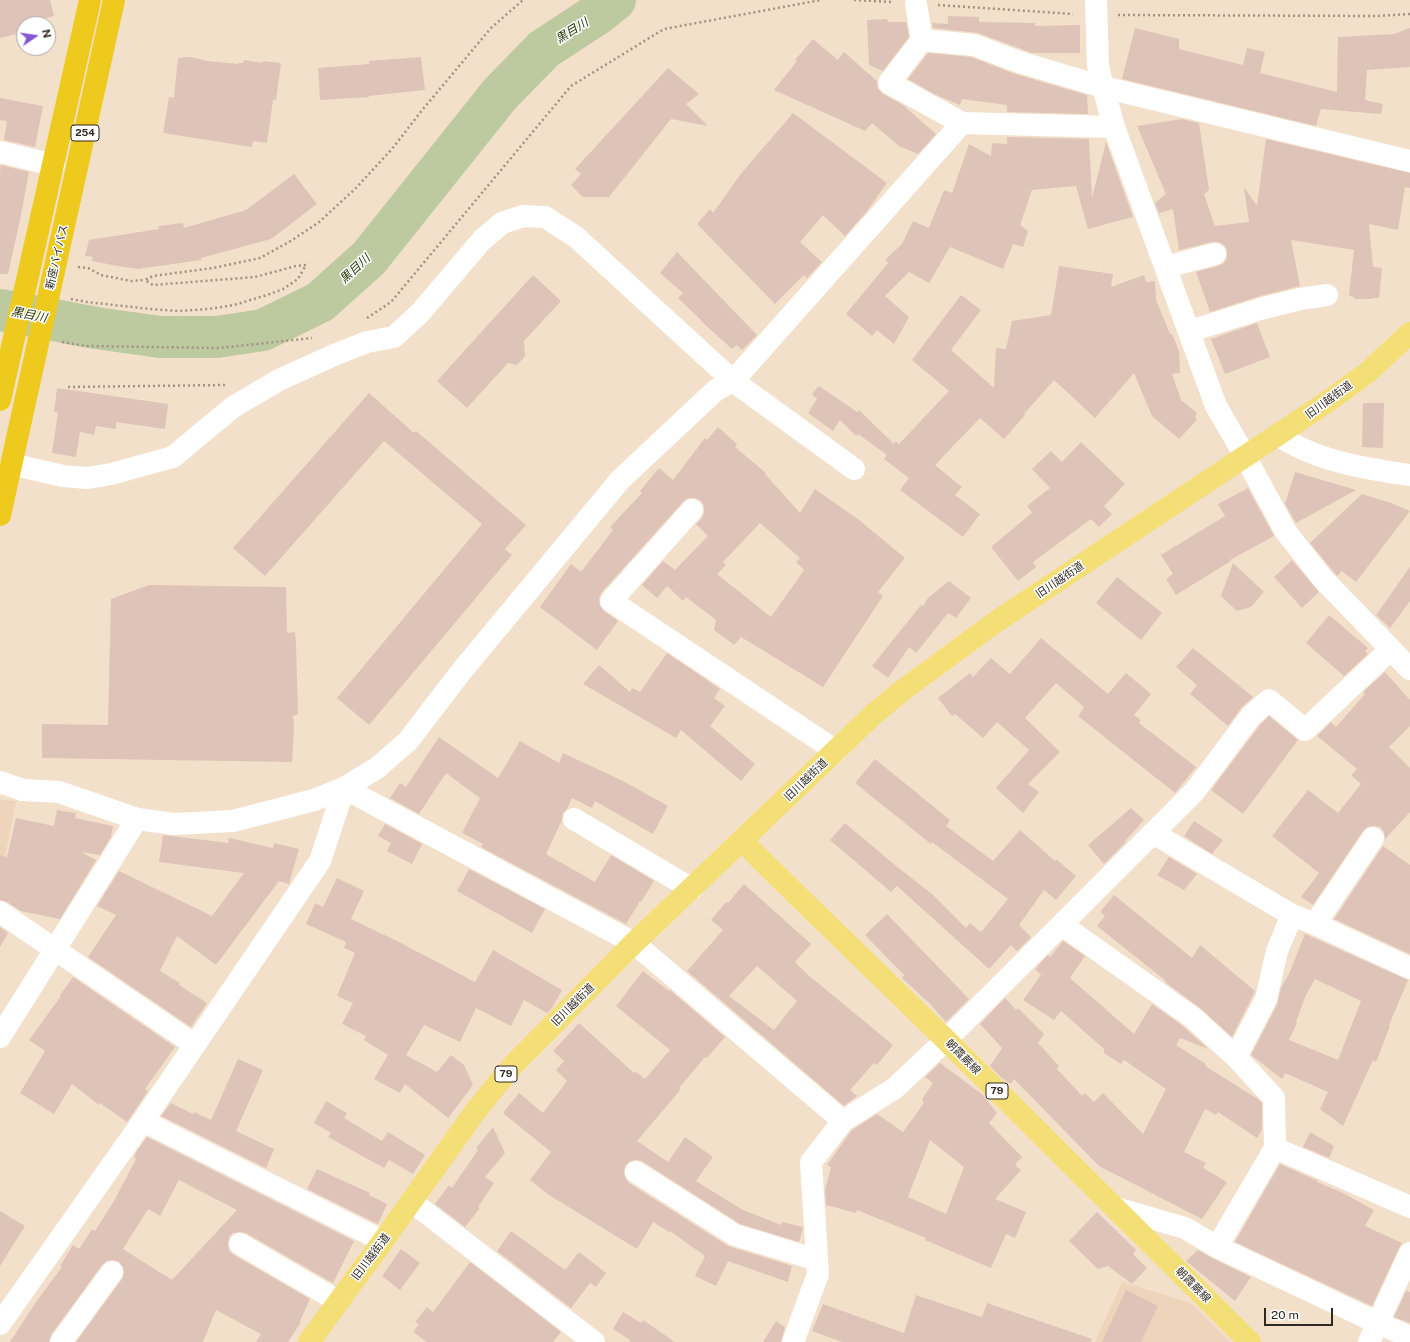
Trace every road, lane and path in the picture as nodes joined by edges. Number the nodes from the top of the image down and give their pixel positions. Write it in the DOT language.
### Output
graph roads {
  1 [pos="90,0"];
  2 [pos="114,0"];
  3 [pos="523,0"];
  4 [pos="821,0"];
  5 [pos="854,0"];
  6 [pos="916,4"];
  7 [pos="1096,6"];
  8 [pos="1410,14"];
  9 [pos="922,40"];
  10 [pos="1103,87"];
  11 [pos="962,123"];
  12 [pos="1114,127"];
  13 [pos="0,152"];
  14 [pos="1410,161"];
  15 [pos="54,165"];
  16 [pos="1215,254"];
  17 [pos="56,262"];
  18 [pos="1166,267"];
  19 [pos="145,280"];
  20 [pos="1327,295"];
  21 [pos="65,297"];
  22 [pos="366,318"];
  23 [pos="1190,331"];
  24 [pos="1410,333"];
  25 [pos="318,338"];
  26 [pos="55,340"];
  27 [pos="733,381"];
  28 [pos="231,385"];
  29 [pos="68,387"];
  30 [pos="0,400"];
  31 [pos="1278,436"];
  32 [pos="1245,456"];
  33 [pos="11,464"];
  34 [pos="854,469"];
  35 [pos="1410,475"];
  36 [pos="692,510"];
  37 [pos="0,515"];
  38 [pos="1391,649"];
  39 [pos="1410,669"];
  40 [pos="836,751"];
  41 [pos="0,782"];
  42 [pos="344,788"];
  43 [pos="137,819"];
  44 [pos="574,819"];
  45 [pos="1153,833"];
  46 [pos="1373,838"];
  47 [pos="743,841"];
  48 [pos="692,889"];
  49 [pos="0,912"];
  50 [pos="1292,915"];
  51 [pos="1315,924"];
  52 [pos="1062,925"];
  53 [pos="634,943"];
  54 [pos="54,950"];
  55 [pos="1410,968"];
  56 [pos="0,1037"];
  57 [pos="946,1040"];
  58 [pos="194,1045"];
  59 [pos="1236,1057"];
  60 [pos="143,1121"];
  61 [pos="843,1121"];
  62 [pos="1275,1148"];
  63 [pos="636,1172"];
  64 [pos="412,1202"];
  65 [pos="1410,1207"];
  66 [pos="1116,1208"];
  67 [pos="384,1242"];
  68 [pos="240,1244"];
  69 [pos="1218,1247"];
  70 [pos="1410,1253"];
  71 [pos="817,1260"];
  72 [pos="112,1272"];
  73 [pos="338,1301"];
  74 [pos="0,1324"];
  75 [pos="1374,1333"];
  76 [pos="1410,1337"];
  77 [pos="61,1342"];
  78 [pos="309,1342"];
  79 [pos="594,1342"];
  80 [pos="793,1342"];
  81 [pos="1250,1342"];
  1 -- 15 [label="highway, 254"];
  2 -- 17 [label="highway, 新座バイパス / 254"];
  3 -- 19 [label="path"];
  4 -- 22 [label="path"];
  5 -- 6 [label="path"];
  6 -- 7 [label="path"];
  6 -- 9 [label="street"];
  7 -- 8 [label="path"];
  7 -- 10 [label="street"];
  9 -- 10 [label="street"];
  9 -- 11 [label="street"];
  10 -- 12 [label="street"];
  10 -- 14 [label="street"];
  11 -- 12 [label="street"];
  11 -- 27 [label="street"];
  12 -- 18 [label="street"];
  13 -- 15 [label="street"];
  15 -- 30 [label="highway, 254"];
  16 -- 18 [label="street"];
  17 -- 19 [label="path"];
  17 -- 33 [label="highway, 新座バイパス / 254"];
  18 -- 23 [label="street"];
  19 -- 21 [label="path"];
  20 -- 23 [label="street"];
  23 -- 32 [label="street"];
  24 -- 31 [label="main road, 旧川越街道"];
  25 -- 26 [label="path"];
  27 -- 33 [label="street"];
  27 -- 34 [label="street"];
  27 -- 42 [label="street"];
  28 -- 29 [label="path"];
  31 -- 32 [label="main road, 旧川越街道"];
  31 -- 35 [label="street"];
  32 -- 38 [label="street"];
  32 -- 40 [label="main road, 旧川越街道"];
  33 -- 37 [label="highway, 新座バイパス / 254"];
  36 -- 40 [label="street"];
  38 -- 39 [label="street"];
  38 -- 45 [label="street"];
  40 -- 47 [label="main road, 旧川越街道"];
  41 -- 43 [label="street"];
  42 -- 43 [label="street"];
  42 -- 53 [label="street"];
  42 -- 58 [label="street"];
  43 -- 54 [label="street"];
  44 -- 48 [label="street"];
  45 -- 50 [label="street"];
  45 -- 52 [label="street"];
  46 -- 51 [label="street"];
  47 -- 48 [label="main road, 旧川越街道 / 79"];
  47 -- 57 [label="main road, 朝霞蕨線 / 79"];
  48 -- 53 [label="main road, 旧川越街道 / 79"];
  49 -- 54 [label="street"];
  50 -- 51 [label="street"];
  50 -- 59 [label="street"];
  51 -- 55 [label="street"];
  52 -- 57 [label="street"];
  52 -- 59 [label="street"];
  53 -- 61 [label="street"];
  53 -- 64 [label="main road, 旧川越街道 / 79"];
  54 -- 56 [label="street"];
  54 -- 58 [label="street"];
  57 -- 61 [label="street"];
  57 -- 66 [label="main road, 朝霞蕨線 / 79"];
  58 -- 60 [label="street"];
  59 -- 62 [label="street"];
  60 -- 67 [label="street"];
  60 -- 74 [label="street"];
  61 -- 71 [label="street"];
  62 -- 65 [label="street"];
  62 -- 69 [label="street"];
  63 -- 71 [label="street"];
  64 -- 67 [label="main road, 旧川越街道 / 79"];
  64 -- 79 [label="street"];
  66 -- 69 [label="street"];
  66 -- 81 [label="main road, 朝霞蕨線 / 79"];
  67 -- 73 [label="main road, 旧川越街道 / 79"];
  68 -- 73 [label="street"];
  69 -- 75 [label="street"];
  70 -- 75 [label="street"];
  71 -- 80 [label="street"];
  72 -- 77 [label="street"];
  73 -- 78 [label="main road, 旧川越街道 / 79"];
  75 -- 76 [label="street"];
}
